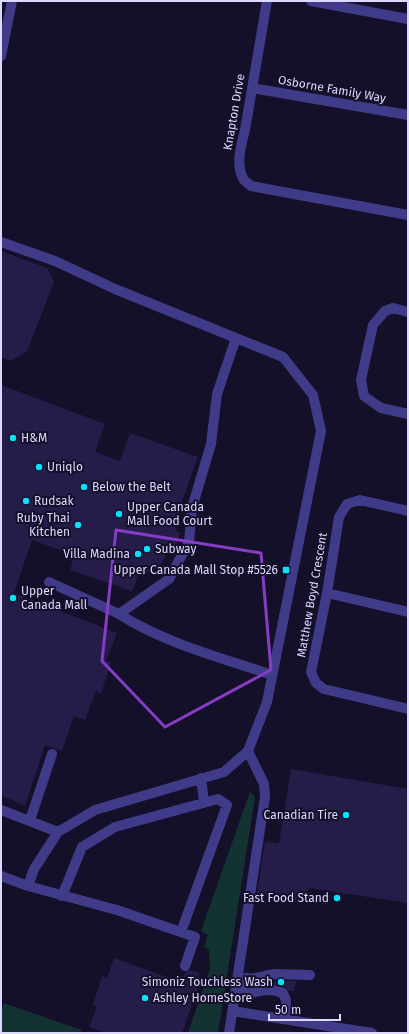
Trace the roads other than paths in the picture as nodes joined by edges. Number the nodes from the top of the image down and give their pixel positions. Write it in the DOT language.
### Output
graph roads {
  1 [pos="12,1"];
  2 [pos="268,1"];
  3 [pos="311,1"];
  4 [pos="408,19"];
  5 [pos="3,40"];
  6 [pos="1,56"];
  7 [pos="252,88"];
  8 [pos="408,115"];
  9 [pos="408,215"];
  10 [pos="1,242"];
  11 [pos="408,312"];
  12 [pos="236,338"];
  13 [pos="408,414"];
  14 [pos="408,511"];
  15 [pos="49,582"];
  16 [pos="327,593"];
  17 [pos="408,612"];
  18 [pos="119,614"];
  19 [pos="272,675"];
  20 [pos="408,709"];
  21 [pos="248,751"];
  22 [pos="52,754"];
  23 [pos="201,778"];
  24 [pos="204,802"];
  25 [pos="1,810"];
  26 [pos="30,820"];
  27 [pos="58,832"];
  28 [pos="1,876"];
  29 [pos="28,886"];
  30 [pos="62,896"];
  31 [pos="181,932"];
  32 [pos="185,966"];
  33 [pos="310,975"];
  34 [pos="232,1011"];
  35 [pos="285,1019"];
  36 [pos="229,1033"];
  37 [pos="372,1033"];
  1 -- 5 [label="street"];
  2 -- 7 [label="street, Knapton Drive"];
  3 -- 4 [label="street"];
  5 -- 6 [label="street"];
  7 -- 8 [label="street, Osborne Family Way"];
  7 -- 9 [label="street, Knapton Drive"];
  10 -- 12 [label="street"];
  11 -- 13 [label="street"];
  12 -- 18 [label="street"];
  12 -- 19 [label="street"];
  14 -- 16 [label="street, Matthew Boyd Crescent"];
  15 -- 18 [label="street"];
  16 -- 17 [label="street"];
  16 -- 20 [label="street, Matthew Boyd Crescent"];
  18 -- 19 [label="street"];
  19 -- 21 [label="street"];
  21 -- 23 [label="street"];
  21 -- 34 [label="street"];
  22 -- 26 [label="street"];
  23 -- 24 [label="street"];
  23 -- 27 [label="street"];
  24 -- 30 [label="street"];
  24 -- 31 [label="street"];
  25 -- 26 [label="street"];
  26 -- 27 [label="street"];
  27 -- 29 [label="street"];
  28 -- 29 [label="street"];
  29 -- 30 [label="street"];
  30 -- 31 [label="street"];
  31 -- 32 [label="street"];
  33 -- 35 [label="street"];
  34 -- 35 [label="street"];
  34 -- 36 [label="street"];
  35 -- 37 [label="street"];
}
